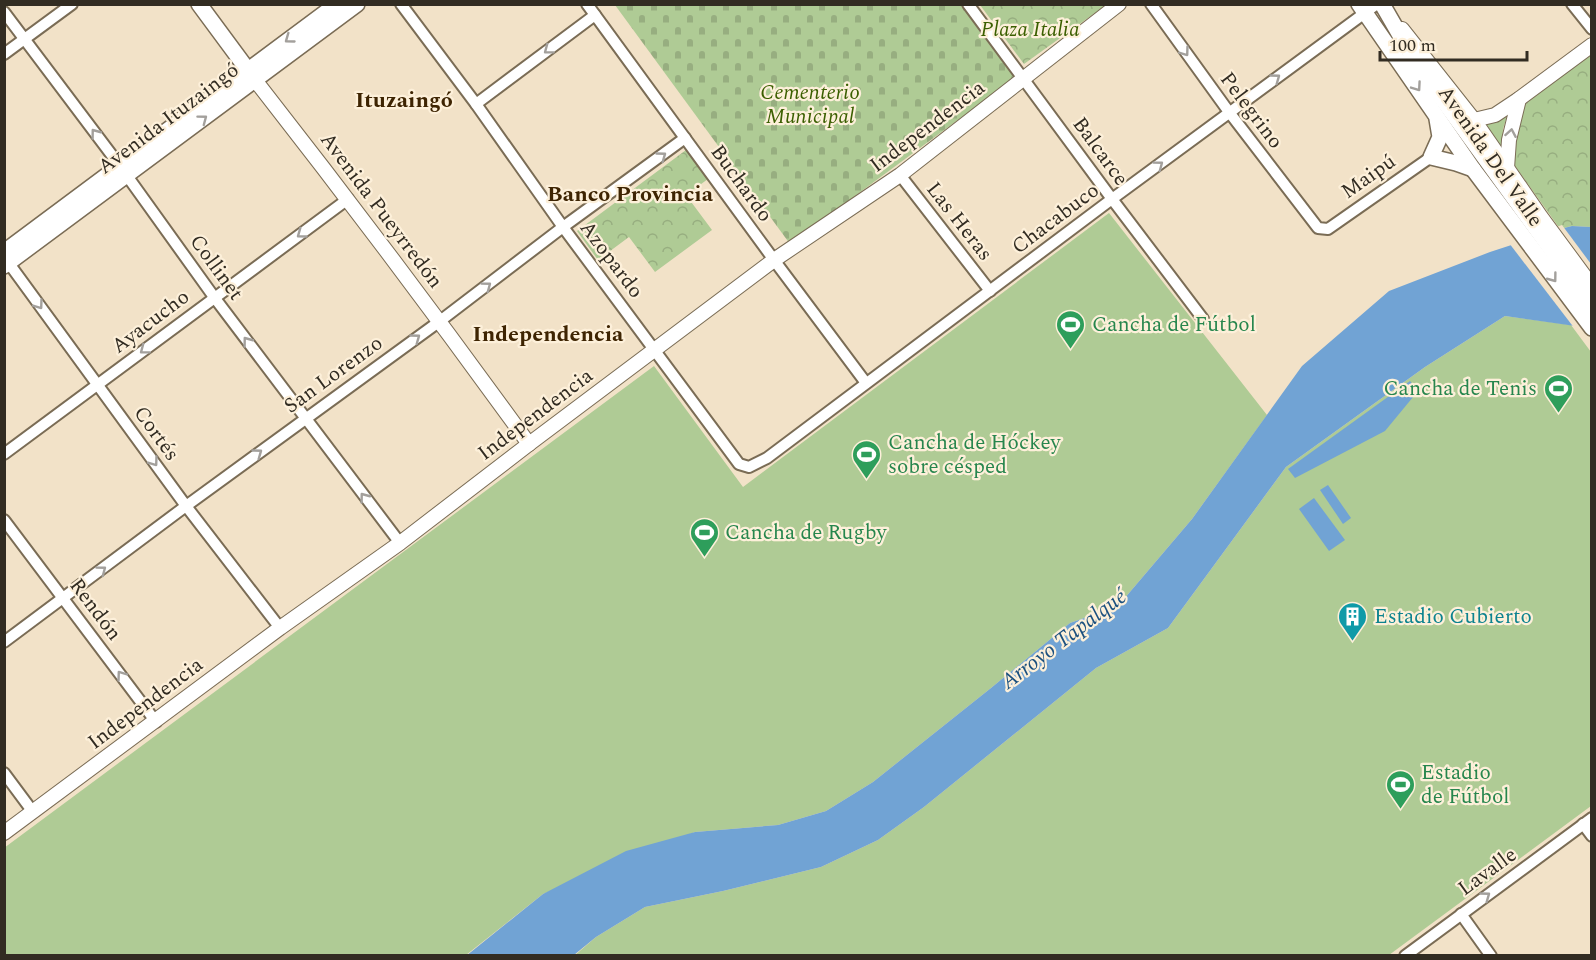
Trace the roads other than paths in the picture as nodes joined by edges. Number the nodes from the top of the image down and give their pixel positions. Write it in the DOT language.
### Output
graph roads {
  1 [pos="72,4"];
  2 [pos="199,4"];
  3 [pos="337,4"];
  4 [pos="357,4"];
  5 [pos="401,4"];
  6 [pos="587,4"];
  7 [pos="968,4"];
  8 [pos="1119,4"];
  9 [pos="1151,4"];
  10 [pos="1382,4"];
  11 [pos="1572,4"];
  12 [pos="1367,7"];
  13 [pos="4,12"];
  14 [pos="595,15"];
  15 [pos="1592,29"];
  16 [pos="24,40"];
  17 [pos="1592,45"];
  18 [pos="4,54"];
  19 [pos="252,75"];
  20 [pos="1024,79"];
  21 [pos="1520,99"];
  22 [pos="476,104"];
  23 [pos="1229,112"];
  24 [pos="1436,114"];
  25 [pos="1474,120"];
  26 [pos="685,138"];
  27 [pos="1431,157"];
  28 [pos="1507,168"];
  29 [pos="1473,169"];
  30 [pos="123,171"];
  31 [pos="900,174"];
  32 [pos="348,199"];
  33 [pos="1112,199"];
  34 [pos="1536,220"];
  35 [pos="563,227"];
  36 [pos="1328,229"];
  37 [pos="6,260"];
  38 [pos="774,260"];
  39 [pos="1592,286"];
  40 [pos="990,291"];
  41 [pos="214,297"];
  42 [pos="1592,306"];
  43 [pos="1203,319"];
  44 [pos="440,321"];
  45 [pos="1592,328"];
  46 [pos="656,350"];
  47 [pos="867,383"];
  48 [pos="98,384"];
  49 [pos="306,418"];
  50 [pos="529,444"];
  51 [pos="4,454"];
  52 [pos="757,464"];
  53 [pos="186,506"];
  54 [pos="4,520"];
  55 [pos="400,543"];
  56 [pos="64,599"];
  57 [pos="280,628"];
  58 [pos="4,642"];
  59 [pos="156,723"];
  60 [pos="4,773"];
  61 [pos="33,812"];
  62 [pos="1587,821"];
  63 [pos="4,833"];
  64 [pos="1592,836"];
  65 [pos="1461,914"];
  66 [pos="1405,956"];
  67 [pos="1491,956"];
  1 -- 16 [label="street"];
  2 -- 19 [label="main road, Avenida Pueyrredón"];
  3 -- 19 [label="main road, Avenida Ituzaingó, one-way"];
  4 -- 19 [label="main road, Avenida Ituzaingó"];
  5 -- 22 [label="street, Azopardo"];
  6 -- 14 [label="street, Buchardo"];
  7 -- 20 [label="street, Balcarce"];
  8 -- 20 [label="street, Independencia"];
  9 -- 23 [label="street, Pelegrino, one-way"];
  10 -- 25 [label="street, Avenida Del Valle"];
  10 -- 34 [label="main road, Avenida Del Valle"];
  11 -- 15 [label="street"];
  23 -- 12 [label="street, Chacabuco, one-way"];
  12 -- 24 [label="main road, Avenida Del Valle, one-way"];
  13 -- 16 [label="street, Collinet"];
  14 -- 22 [label="street, one-way"];
  14 -- 26 [label="street, Buchardo"];
  16 -- 18 [label="street"];
  30 -- 16 [label="street, Collinet, one-way"];
  17 -- 21 [label="street"];
  19 -- 30 [label="main road, Avenida Ituzaingó"];
  19 -- 32 [label="street, Avenida Pueyrredón"];
  20 -- 31 [label="street, Independencia"];
  20 -- 33 [label="street, Balcarce"];
  21 -- 25 [label="street"];
  28 -- 21 [label="street, one-way"];
  22 -- 35 [label="street, Azopardo"];
  33 -- 23 [label="street, Chacabuco, one-way"];
  23 -- 36 [label="street, Pelegrino"];
  24 -- 27 [label="main road"];
  24 -- 29 [label="main road, Avenida Del Valle"];
  25 -- 28 [label="street, Avenida Del Valle"];
  35 -- 26 [label="street, San Lorenzo, one-way"];
  26 -- 38 [label="street, Buchardo"];
  27 -- 29 [label="main road"];
  27 -- 36 [label="street, Maipú"];
  28 -- 34 [label="street, Avenida Del Valle"];
  29 -- 45 [label="main road, Avenida Del Valle, one-way"];
  30 -- 37 [label="main road, Avenida Ituzaingó"];
  30 -- 41 [label="street, Collinet"];
  31 -- 38 [label="street, Independencia"];
  31 -- 40 [label="street, Las Heras"];
  32 -- 41 [label="street, Ayacucho, one-way"];
  32 -- 44 [label="street, Avenida Pueyrredón"];
  33 -- 40 [label="street, Chacabuco"];
  33 -- 43 [label="street, Balcarce"];
  34 -- 39 [label="street, Avenida Del Valle"];
  34 -- 42 [label="main road, Avenida Del Valle"];
  44 -- 35 [label="street, San Lorenzo, one-way"];
  35 -- 46 [label="street, Azopardo"];
  37 -- 48 [label="street, Cortés, one-way"];
  38 -- 46 [label="street, Independencia"];
  38 -- 47 [label="street, Buchardo"];
  40 -- 47 [label="street, Chacabuco"];
  41 -- 48 [label="street, Ayacucho, one-way"];
  49 -- 41 [label="street, Collinet, one-way"];
  49 -- 44 [label="street, San Lorenzo, one-way"];
  44 -- 50 [label="street, Avenida Pueyrredón"];
  46 -- 50 [label="street, Independencia"];
  46 -- 52 [label="street, Azopardo"];
  47 -- 52 [label="street, Chacabuco"];
  48 -- 51 [label="street, Ayacucho"];
  48 -- 53 [label="street, Cortés, one-way"];
  53 -- 49 [label="street, San Lorenzo, one-way"];
  55 -- 49 [label="street, Collinet, one-way"];
  50 -- 55 [label="street, Independencia"];
  56 -- 53 [label="street, San Lorenzo, one-way"];
  53 -- 57 [label="street, Cortés"];
  54 -- 56 [label="street, Rendón"];
  55 -- 57 [label="street, Independencia"];
  56 -- 58 [label="street, San Lorenzo"];
  59 -- 56 [label="street, Rendón, one-way"];
  57 -- 59 [label="street, Independencia"];
  59 -- 61 [label="street, Independencia"];
  60 -- 61 [label="street"];
  61 -- 63 [label="street, Independencia"];
  62 -- 64 [label="street"];
  65 -- 62 [label="street, Lavalle, one-way"];
  65 -- 66 [label="street, Lavalle"];
  65 -- 67 [label="street"];
}
